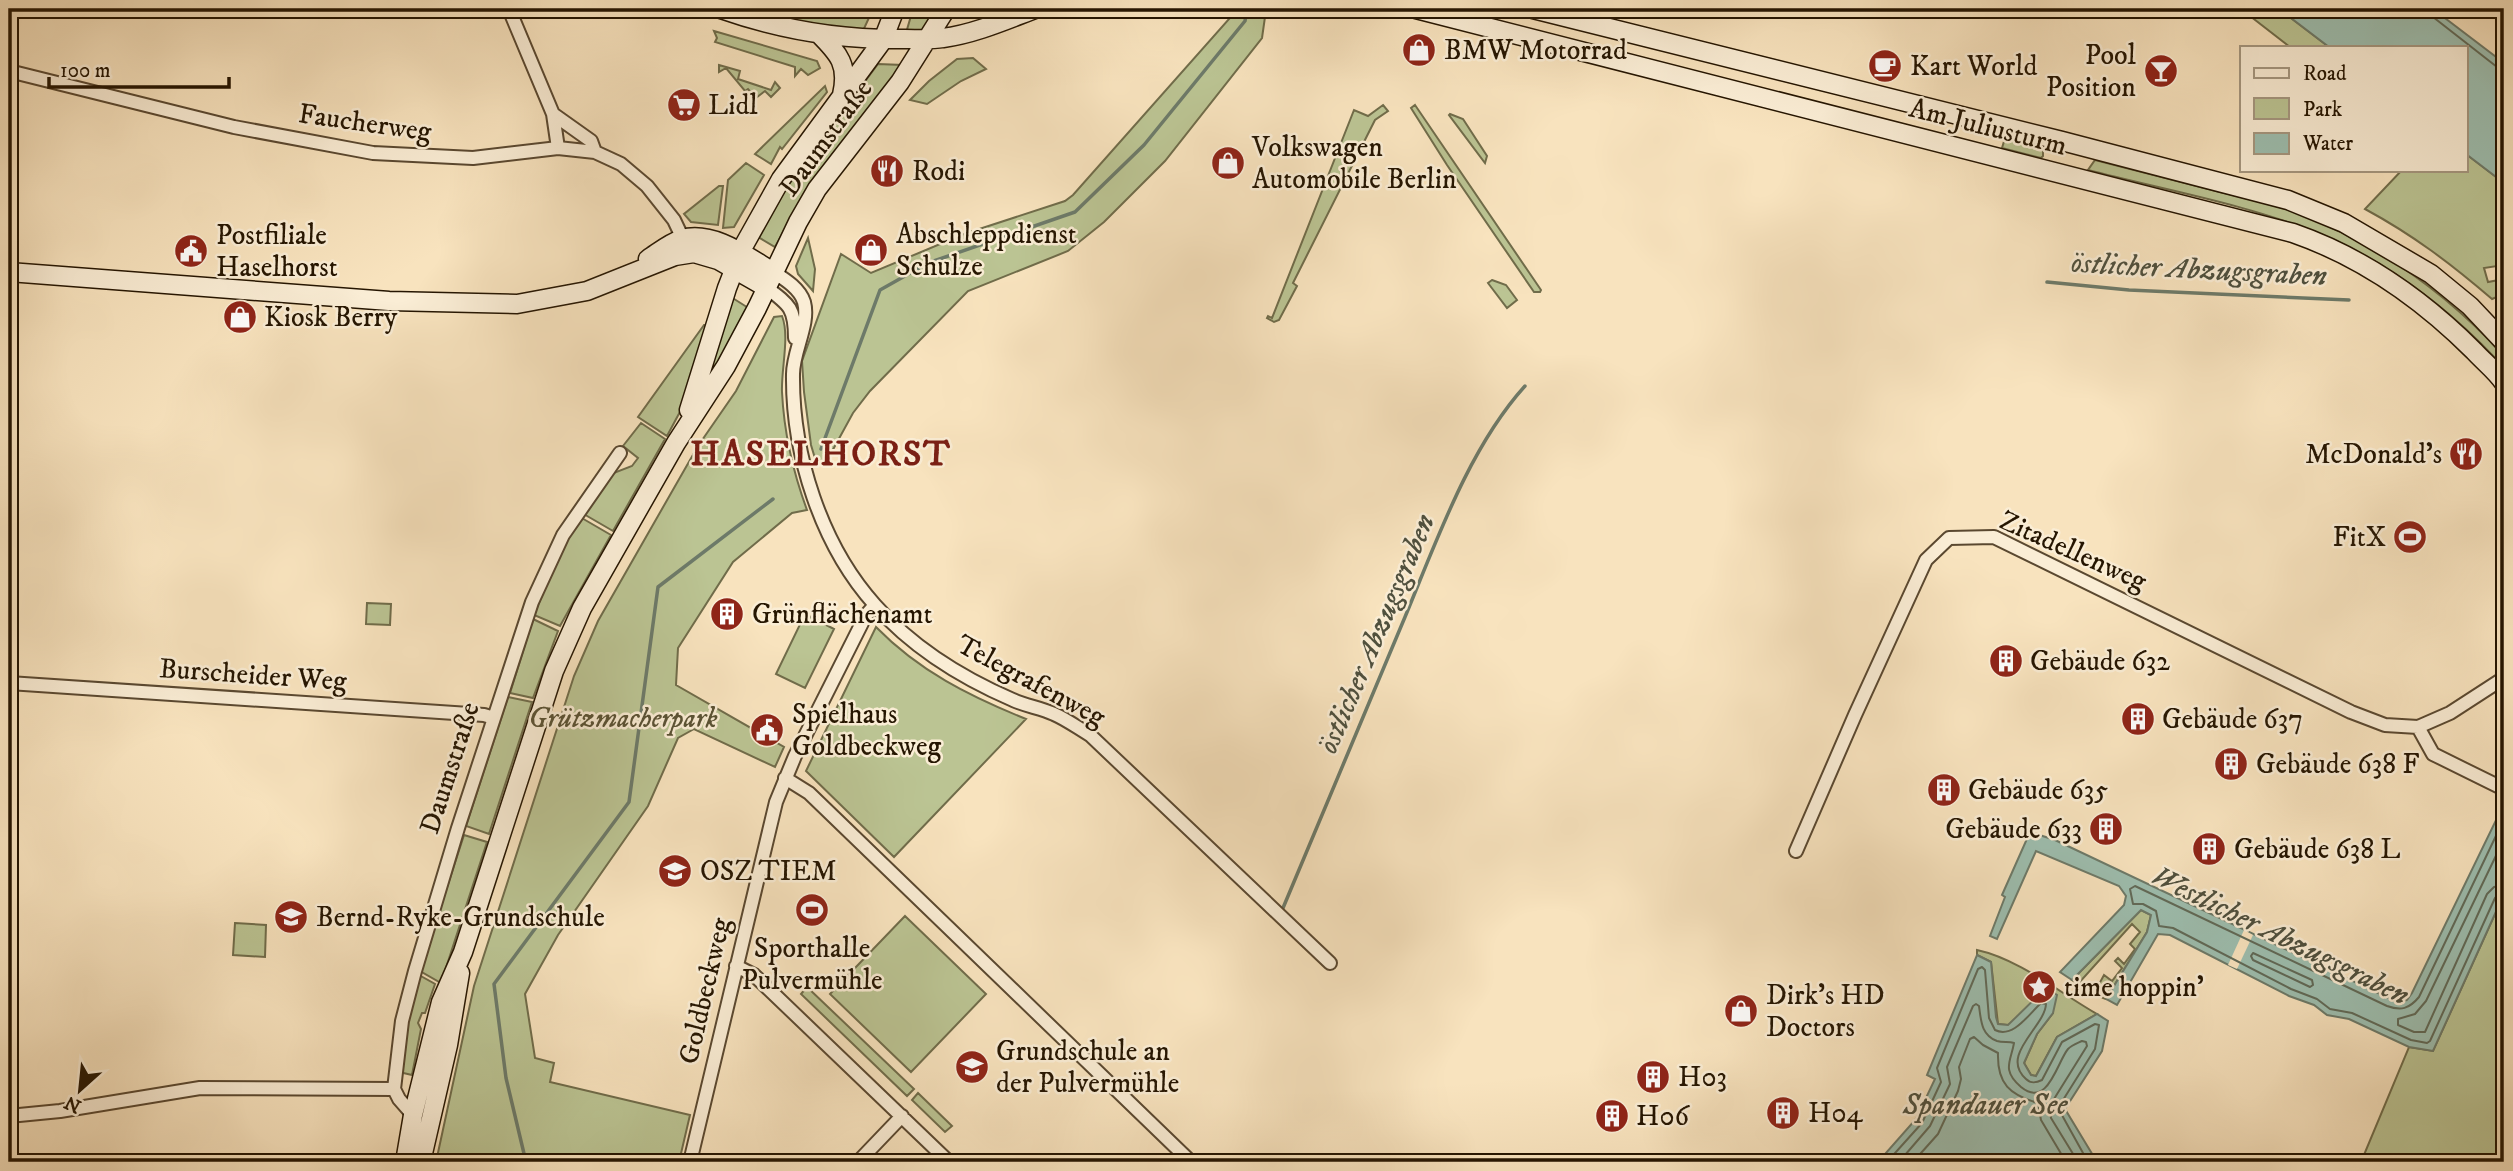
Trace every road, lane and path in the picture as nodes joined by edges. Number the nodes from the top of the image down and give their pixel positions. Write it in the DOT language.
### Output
graph roads {
  1 [pos="509,9"];
  2 [pos="721,9"];
  3 [pos="895,9"];
  4 [pos="946,9"];
  5 [pos="1035,9"];
  6 [pos="1416,9"];
  7 [pos="1533,9"];
  8 [pos="818,34"];
  9 [pos="928,39"];
  10 [pos="883,40"];
  11 [pos="9,71"];
  12 [pos="842,98"];
  13 [pos="554,114"];
  14 [pos="558,149"];
  15 [pos="595,152"];
  16 [pos="682,239"];
  17 [pos="737,261"];
  18 [pos="9,272"];
  19 [pos="626,276"];
  20 [pos="771,281"];
  21 [pos="2504,342"];
  22 [pos="2504,383"];
  23 [pos="680,436"];
  24 [pos="620,453"];
  25 [pos="875,605"];
  26 [pos="2504,678"];
  27 [pos="9,683"];
  28 [pos="494,718"];
  29 [pos="2418,727"];
  30 [pos="785,778"];
  31 [pos="2504,789"];
  32 [pos="1797,851"];
  33 [pos="463,952"];
  34 [pos="1331,963"];
  35 [pos="736,966"];
  36 [pos="394,1089"];
  37 [pos="413,1115"];
  38 [pos="9,1116"];
  39 [pos="902,1116"];
  40 [pos="405,1162"];
  41 [pos="421,1162"];
  42 [pos="690,1162"];
  43 [pos="858,1162"];
  44 [pos="949,1162"];
  45 [pos="1191,1162"];
  1 -- 13 [label="street"];
  2 -- 8 [label="main road"];
  3 -- 10 [label="main road, Daumstraße"];
  4 -- 9 [label="main road, Daumstraße"];
  5 -- 9 [label="main road"];
  6 -- 22 [label="main road, Am Juliusturm"];
  7 -- 21 [label="main road, Am Juliusturm"];
  8 -- 10 [label="main road"];
  8 -- 12 [label="main road"];
  9 -- 10 [label="main road"];
  9 -- 20 [label="main road, Daumstraße"];
  10 -- 12 [label="main road, Daumstraße"];
  11 -- 14 [label="street, Faucherweg"];
  12 -- 17 [label="main road, Daumstraße"];
  13 -- 14 [label="street"];
  13 -- 15 [label="street"];
  14 -- 15 [label="street, Faucherweg"];
  15 -- 16 [label="street, Faucherweg"];
  16 -- 17 [label="main road"];
  16 -- 19 [label="main road"];
  17 -- 19 [label="main road"];
  17 -- 20 [label="main road"];
  17 -- 23 [label="main road, Daumstraße"];
  18 -- 19 [label="main road"];
  20 -- 23 [label="main road, Daumstraße"];
  20 -- 25 [label="street, Telegrafenweg"];
  23 -- 33 [label="main road, Daumstraße"];
  24 -- 28 [label="street, Daumstraße"];
  25 -- 30 [label="street, Goldbeckweg"];
  25 -- 34 [label="street, Telegrafenweg"];
  26 -- 29 [label="street, Zitadellenweg"];
  27 -- 28 [label="street, Burscheider Weg"];
  28 -- 36 [label="street, Daumstraße"];
  29 -- 31 [label="street"];
  29 -- 32 [label="street, Zitadellenweg"];
  30 -- 35 [label="street, Goldbeckweg"];
  30 -- 45 [label="street"];
  33 -- 37 [label="main road, Daumstraße"];
  33 -- 41 [label="main road, Daumstraße"];
  35 -- 39 [label="street"];
  35 -- 42 [label="street, Goldbeckweg"];
  36 -- 37 [label="street"];
  36 -- 38 [label="street"];
  37 -- 40 [label="main road, Daumstraße"];
  39 -- 43 [label="street"];
  39 -- 44 [label="street"];
}
